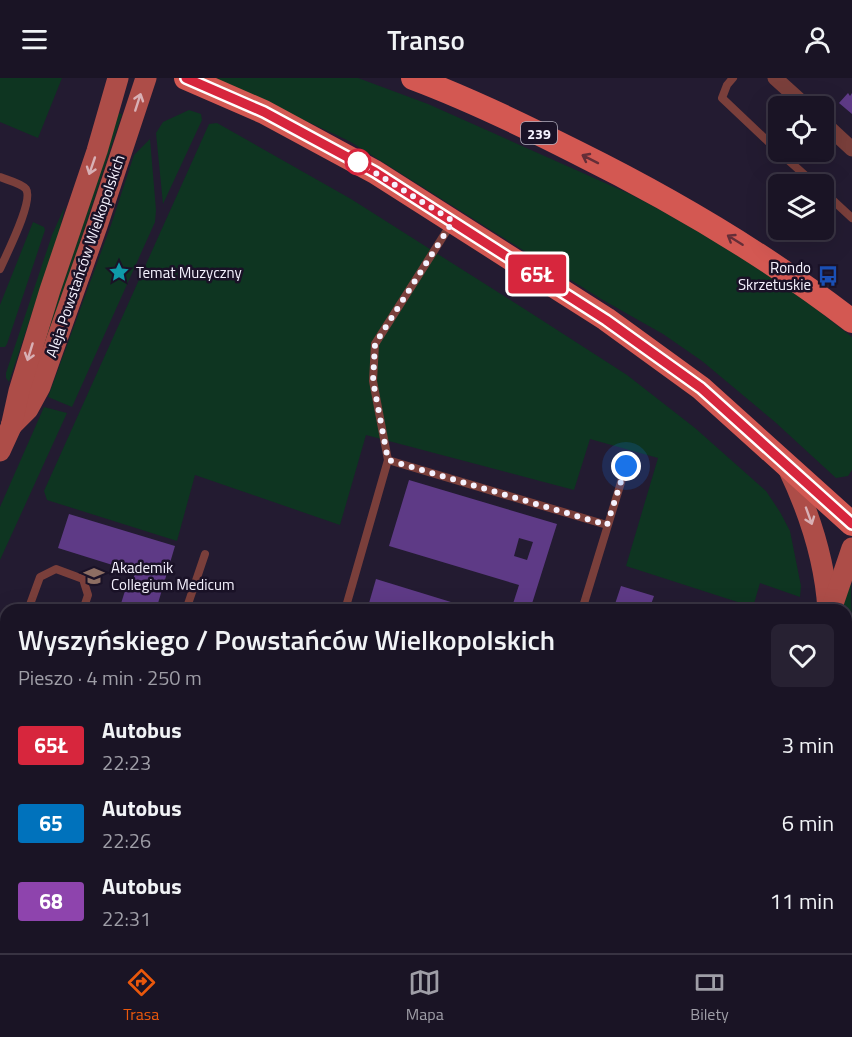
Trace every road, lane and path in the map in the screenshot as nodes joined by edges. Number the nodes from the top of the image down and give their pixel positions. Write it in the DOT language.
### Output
graph roads {
  1 [pos="118,78"];
  2 [pos="146,78"];
  3 [pos="186,78"];
  4 [pos="413,78"];
  5 [pos="733,78"];
  6 [pos="775,78"];
  7 [pos="795,96"];
  8 [pos="834,132"];
  9 [pos="768,141"];
  10 [pos="852,149"];
  11 [pos="791,162"];
  12 [pos="804,174"];
  13 [pos="0,177"];
  14 [pos="834,202"];
  15 [pos="852,219"];
  16 [pos="453,221"];
  17 [pos="0,269"];
  18 [pos="852,321"];
  19 [pos="5,425"];
  20 [pos="0,451"];
  21 [pos="388,460"];
  22 [pos="786,462"];
  23 [pos="626,466"];
  24 [pos="852,524"];
  25 [pos="607,525"];
  26 [pos="852,548"];
  27 [pos="205,554"];
  28 [pos="30,604"];
  29 [pos="85,604"];
  30 [pos="188,604"];
  31 [pos="347,604"];
  32 [pos="584,604"];
  33 [pos="828,604"];
  34 [pos="831,604"];
  1 -- 19 [label="street, Aleja Powstańców Wielkopolskich, one-way"];
  19 -- 2 [label="street, Aleja Powstańców Wielkopolskich, one-way"];
  3 -- 16 [label="main road"];
  18 -- 4 [label="main road, 239, one-way"];
  5 -- 9 [label="lane"];
  6 -- 7 [label="street"];
  8 -- 10 [label="street"];
  11 -- 12 [label="lane"];
  13 -- 17 [label="lane"];
  14 -- 15 [label="lane"];
  16 -- 21 [label="lane"];
  16 -- 22 [label="main road"];
  19 -- 20 [label="street, Aleja Powstańców Wielkopolskich"];
  21 -- 25 [label="lane"];
  21 -- 31 [label="lane"];
  22 -- 24 [label="main road"];
  22 -- 33 [label="street, one-way"];
  23 -- 25 [label="lane"];
  25 -- 32 [label="lane"];
  26 -- 34 [label="street"];
  27 -- 30 [label="lane"];
  28 -- 29 [label="lane"];
}
